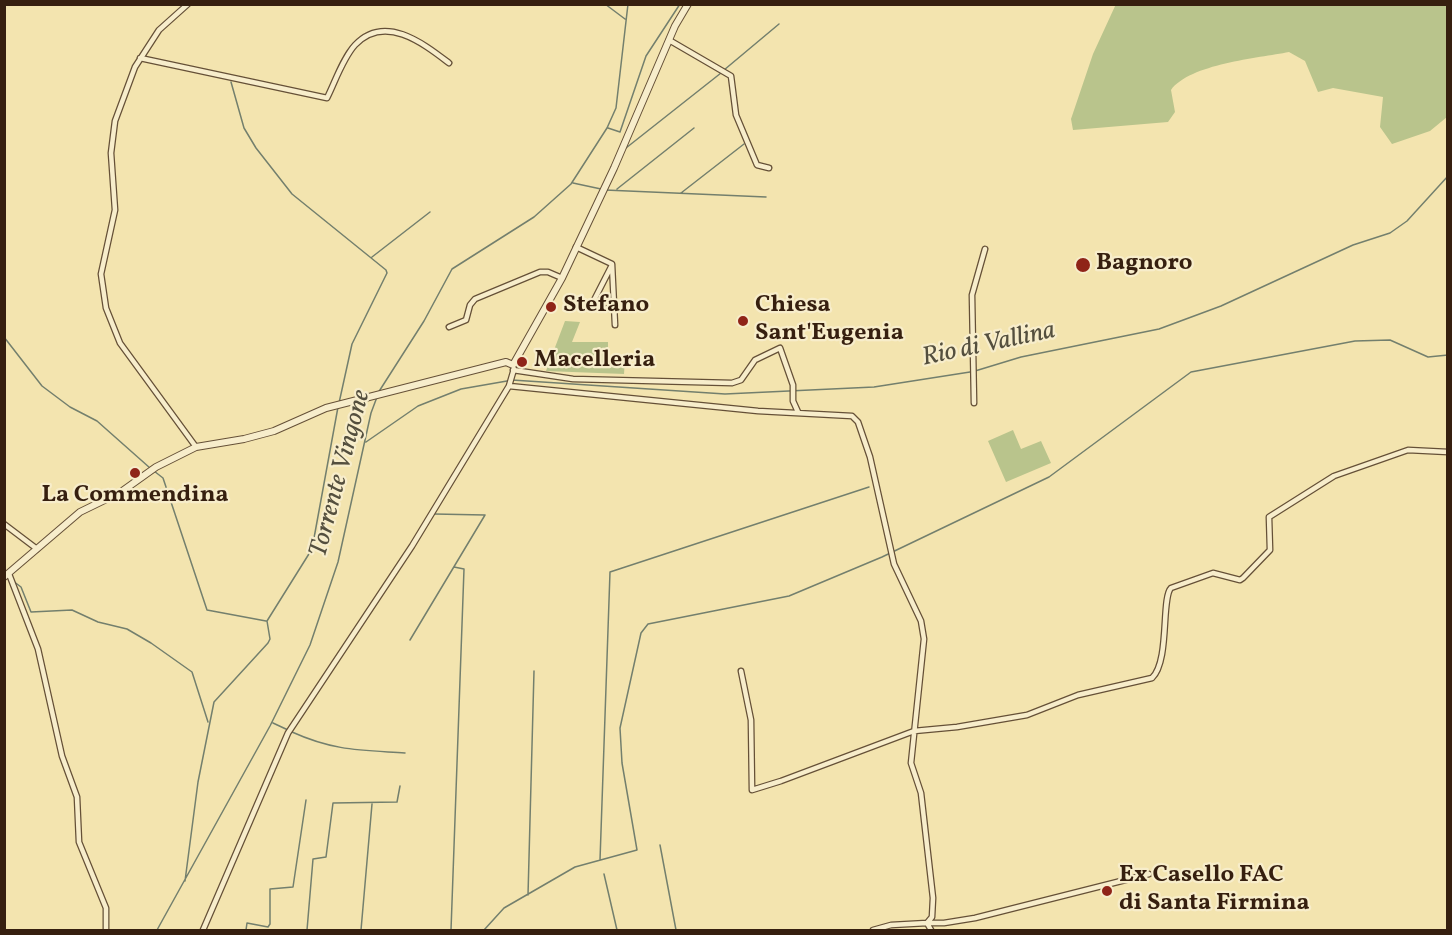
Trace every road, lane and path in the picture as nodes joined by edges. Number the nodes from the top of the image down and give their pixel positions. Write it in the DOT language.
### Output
graph roads {
  1 [pos="188,4"];
  2 [pos="688,4"];
  3 [pos="669,40"];
  4 [pos="140,58"];
  5 [pos="449,63"];
  6 [pos="769,168"];
  7 [pos="576,247"];
  8 [pos="985,249"];
  9 [pos="612,265"];
  10 [pos="562,278"];
  11 [pos="615,309"];
  12 [pos="615,325"];
  13 [pos="449,327"];
  14 [pos="513,367"];
  15 [pos="509,382"];
  16 [pos="974,403"];
  17 [pos="798,412"];
  18 [pos="196,447"];
  19 [pos="1448,452"];
  20 [pos="4,524"];
  21 [pos="37,549"];
  22 [pos="7,575"];
  23 [pos="741,671"];
  24 [pos="914,730"];
  25 [pos="1149,874"];
  26 [pos="927,923"];
  27 [pos="106,930"];
  28 [pos="203,930"];
  29 [pos="873,930"];
  30 [pos="931,930"];
  1 -- 4 [label="street"];
  2 -- 3 [label="street"];
  3 -- 6 [label="street"];
  3 -- 7 [label="street"];
  4 -- 5 [label="street"];
  4 -- 18 [label="street"];
  7 -- 9 [label="street"];
  7 -- 10 [label="street"];
  8 -- 16 [label="street"];
  9 -- 11 [label="street"];
  9 -- 11 [label="street"];
  10 -- 13 [label="street"];
  10 -- 14 [label="street"];
  11 -- 12 [label="street"];
  14 -- 15 [label="street"];
  14 -- 17 [label="street"];
  14 -- 18 [label="street"];
  15 -- 17 [label="street"];
  15 -- 28 [label="street"];
  17 -- 24 [label="street"];
  18 -- 21 [label="street"];
  19 -- 24 [label="street"];
  20 -- 21 [label="street"];
  21 -- 22 [label="street"];
  22 -- 27 [label="street"];
  23 -- 24 [label="street"];
  24 -- 26 [label="street"];
  25 -- 26 [label="street"];
  26 -- 29 [label="street"];
  26 -- 30 [label="street"];
}
